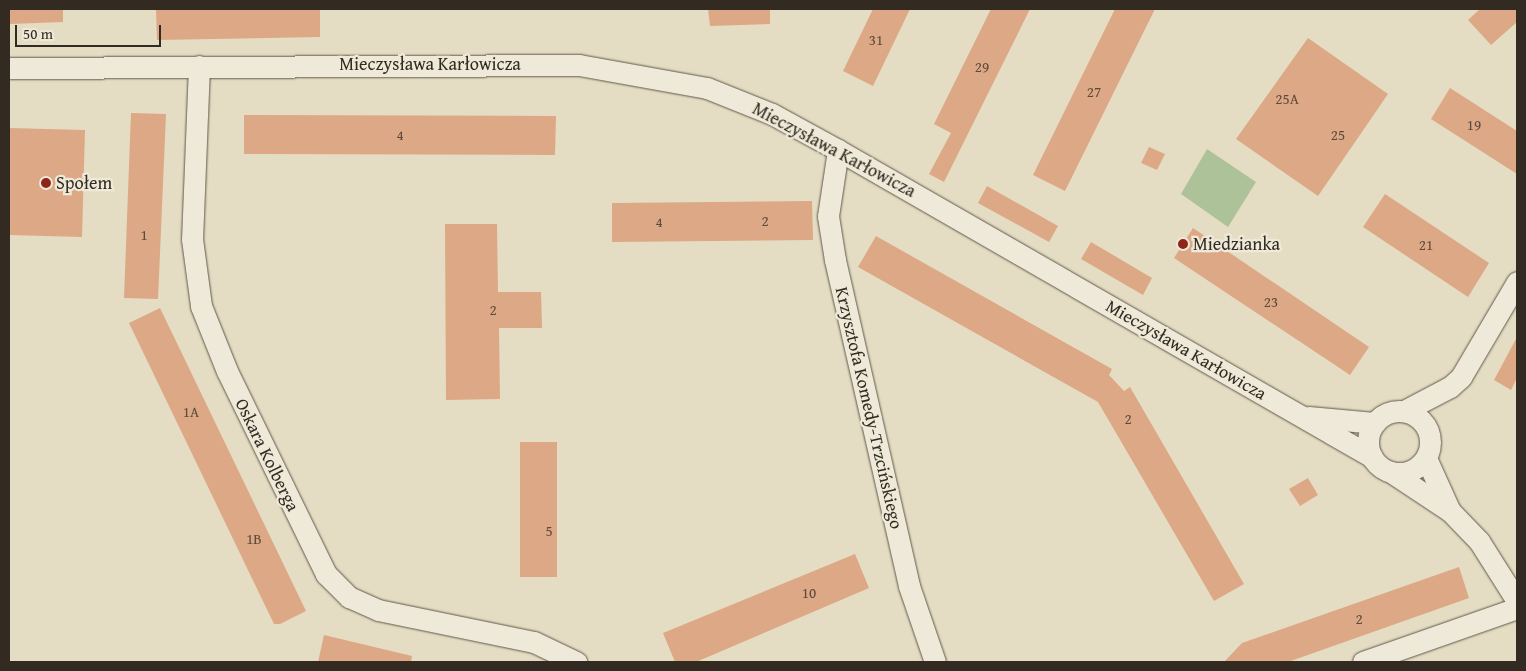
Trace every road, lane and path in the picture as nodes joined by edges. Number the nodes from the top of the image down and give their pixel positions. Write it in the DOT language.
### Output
graph roads {
  1 [pos="199,66"];
  2 [pos="9,68"];
  3 [pos="838,150"];
  4 [pos="1517,282"];
  5 [pos="1450,387"];
  6 [pos="1404,411"];
  7 [pos="1305,417"];
  8 [pos="1375,423"];
  9 [pos="1429,433"];
  10 [pos="1372,457"];
  11 [pos="1426,458"];
  12 [pos="1391,472"];
  13 [pos="1450,511"];
  14 [pos="1517,601"];
  15 [pos="1517,608"];
  16 [pos="576,662"];
  17 [pos="935,662"];
  18 [pos="1364,662"];
  1 -- 2 [label="street, Mieczysława Karłowicza"];
  1 -- 3 [label="street, Mieczysława Karłowicza"];
  1 -- 16 [label="street, Oskara Kolberga"];
  3 -- 7 [label="street, Mieczysława Karłowicza"];
  3 -- 17 [label="street, Krzysztofa Komedy-Trzcińskiego"];
  4 -- 5 [label="street"];
  5 -- 6 [label="street"];
  5 -- 9 [label="street"];
  6 -- 8 [label="street"];
  6 -- 9 [label="street"];
  7 -- 8 [label="street, Mieczysława Karłowicza"];
  7 -- 10 [label="street, Mieczysława Karłowicza"];
  8 -- 10 [label="street"];
  9 -- 11 [label="street"];
  10 -- 12 [label="street"];
  11 -- 12 [label="street"];
  11 -- 13 [label="street"];
  12 -- 13 [label="street"];
  13 -- 14 [label="street"];
  15 -- 18 [label="street"];
}
